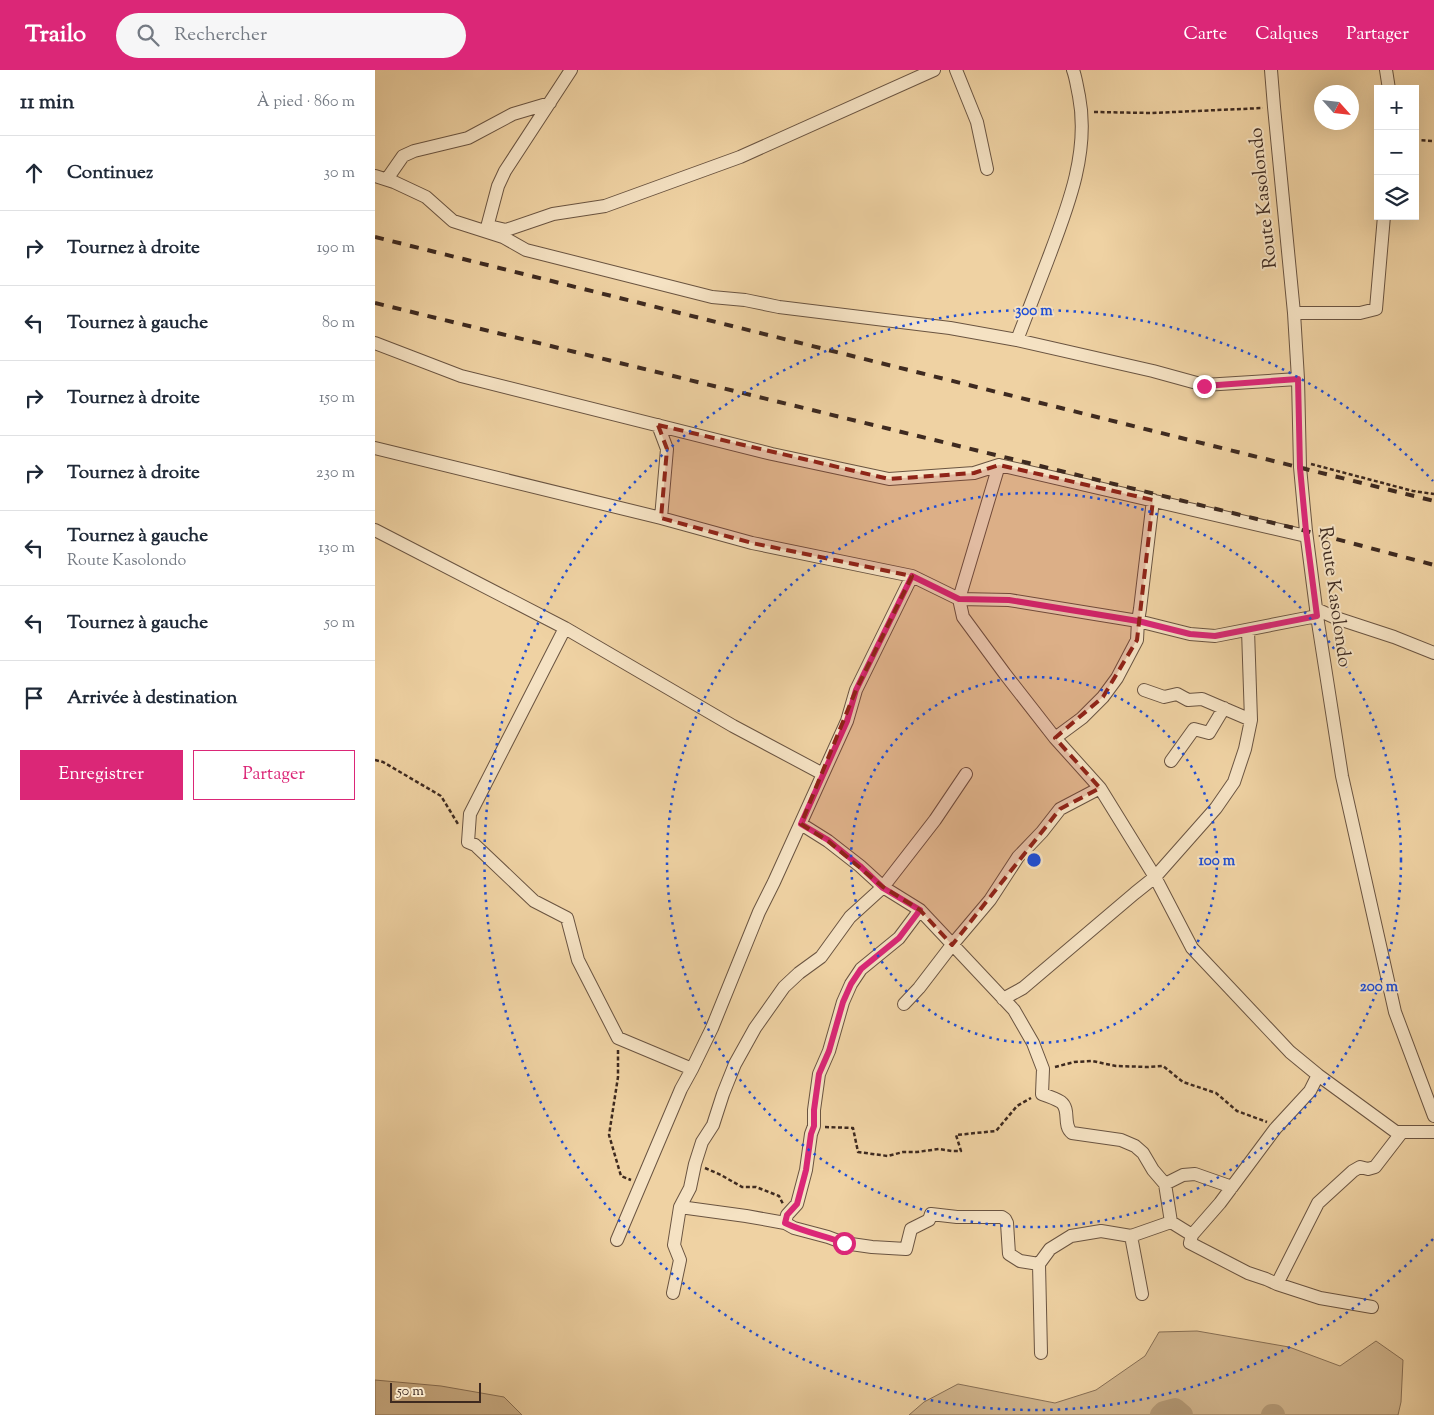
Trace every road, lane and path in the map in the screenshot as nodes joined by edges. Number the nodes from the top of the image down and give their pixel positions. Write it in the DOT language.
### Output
graph roads {
  1 [pos="571,70"];
  2 [pos="935,70"];
  3 [pos="957,70"];
  4 [pos="1073,70"];
  5 [pos="1271,70"];
  6 [pos="1386,70"];
  7 [pos="1388,85"];
  8 [pos="550,103"];
  9 [pos="1274,107"];
  10 [pos="1082,112"];
  11 [pos="1419,140"];
  12 [pos="1434,141"];
  13 [pos="987,169"];
  14 [pos="381,178"];
  15 [pos="1384,220"];
  16 [pos="487,228"];
  17 [pos="1294,313"];
  18 [pos="1017,340"];
  19 [pos="375,343"];
  20 [pos="1298,379"];
  21 [pos="658,425"];
  22 [pos="375,448"];
  23 [pos="1300,461"];
  24 [pos="999,466"];
  25 [pos="1434,494"];
  26 [pos="1153,500"];
  27 [pos="661,518"];
  28 [pos="375,530"];
  29 [pos="1306,536"];
  30 [pos="912,576"];
  31 [pos="959,599"];
  32 [pos="1316,613"];
  33 [pos="1138,621"];
  34 [pos="565,628"];
  35 [pos="1248,630"];
  36 [pos="1434,653"];
  37 [pos="1144,690"];
  38 [pos="1224,708"];
  39 [pos="1251,720"];
  40 [pos="1055,738"];
  41 [pos="375,760"];
  42 [pos="1171,761"];
  43 [pos="823,774"];
  44 [pos="966,774"];
  45 [pos="1100,788"];
  46 [pos="801,824"];
  47 [pos="467,842"];
  48 [pos="1155,878"];
  49 [pos="883,888"];
  50 [pos="920,910"];
  51 [pos="952,945"];
  52 [pos="1003,999"];
  53 [pos="904,1004"];
  54 [pos="617,1038"];
  55 [pos="692,1069"];
  56 [pos="1043,1069"];
  57 [pos="1318,1075"];
  58 [pos="1042,1094"];
  59 [pos="1434,1116"];
  60 [pos="814,1126"];
  61 [pos="1278,1126"];
  62 [pos="1402,1132"];
  63 [pos="1434,1132"];
  64 [pos="695,1164"];
  65 [pos="641,1184"];
  66 [pos="1165,1184"];
  67 [pos="1232,1187"];
  68 [pos="680,1207"];
  69 [pos="786,1219"];
  70 [pos="1171,1222"];
  71 [pos="1192,1235"];
  72 [pos="1131,1236"];
  73 [pos="617,1240"];
  74 [pos="1039,1264"];
  75 [pos="1277,1284"];
  76 [pos="673,1293"];
  77 [pos="1143,1294"];
  78 [pos="1372,1307"];
  79 [pos="1041,1353"];
  1 -- 8 [label="street"];
  2 -- 16 [label="street"];
  3 -- 13 [label="street"];
  4 -- 10 [label="street"];
  5 -- 9 [label="street, Route Kasolondo"];
  6 -- 7 [label="street"];
  8 -- 14 [label="street"];
  8 -- 16 [label="street"];
  9 -- 10 [label="path"];
  9 -- 17 [label="street, Route Kasolondo"];
  10 -- 18 [label="street"];
  11 -- 12 [label="path"];
  14 -- 16 [label="street"];
  15 -- 17 [label="street"];
  16 -- 18 [label="street"];
  17 -- 20 [label="street, Route Kasolondo"];
  18 -- 20 [label="street"];
  19 -- 21 [label="street"];
  20 -- 23 [label="street, Route Kasolondo"];
  21 -- 24 [label="street"];
  21 -- 27 [label="street"];
  22 -- 27 [label="street"];
  23 -- 25 [label="path"];
  23 -- 29 [label="street, Route Kasolondo"];
  24 -- 26 [label="street"];
  24 -- 31 [label="street"];
  26 -- 29 [label="street"];
  26 -- 33 [label="street"];
  27 -- 30 [label="street"];
  28 -- 34 [label="street"];
  29 -- 32 [label="street, Route Kasolondo"];
  30 -- 31 [label="street"];
  30 -- 43 [label="street"];
  31 -- 33 [label="street"];
  31 -- 40 [label="street"];
  32 -- 35 [label="street"];
  32 -- 36 [label="street"];
  32 -- 59 [label="street, Route Kasolondo"];
  33 -- 35 [label="street"];
  33 -- 40 [label="street"];
  34 -- 43 [label="street"];
  34 -- 47 [label="street"];
  35 -- 39 [label="street"];
  37 -- 38 [label="street"];
  38 -- 39 [label="street"];
  38 -- 42 [label="street"];
  39 -- 48 [label="street"];
  40 -- 45 [label="street"];
  41 -- 47 [label="path"];
  43 -- 46 [label="street"];
  44 -- 49 [label="street"];
  45 -- 48 [label="street"];
  45 -- 51 [label="street"];
  46 -- 49 [label="street"];
  46 -- 55 [label="street"];
  47 -- 54 [label="street"];
  48 -- 52 [label="street"];
  48 -- 57 [label="street"];
  49 -- 50 [label="street"];
  49 -- 64 [label="street"];
  50 -- 51 [label="street"];
  50 -- 60 [label="street"];
  51 -- 52 [label="street"];
  51 -- 53 [label="street"];
  52 -- 56 [label="street"];
  54 -- 55 [label="street"];
  54 -- 65 [label="path"];
  55 -- 65 [label="street"];
  56 -- 58 [label="street"];
  56 -- 61 [label="path"];
  57 -- 61 [label="street"];
  57 -- 62 [label="street"];
  58 -- 60 [label="path"];
  58 -- 66 [label="street"];
  60 -- 69 [label="street"];
  61 -- 67 [label="street"];
  62 -- 63 [label="street"];
  62 -- 75 [label="street"];
  64 -- 68 [label="street"];
  64 -- 69 [label="path"];
  65 -- 73 [label="street"];
  66 -- 67 [label="street"];
  66 -- 70 [label="street"];
  67 -- 71 [label="street"];
  68 -- 69 [label="street"];
  68 -- 76 [label="street"];
  69 -- 74 [label="street"];
  70 -- 71 [label="street"];
  70 -- 72 [label="street"];
  71 -- 75 [label="street"];
  72 -- 74 [label="street"];
  72 -- 77 [label="street"];
  74 -- 79 [label="street"];
  75 -- 78 [label="street"];
}
